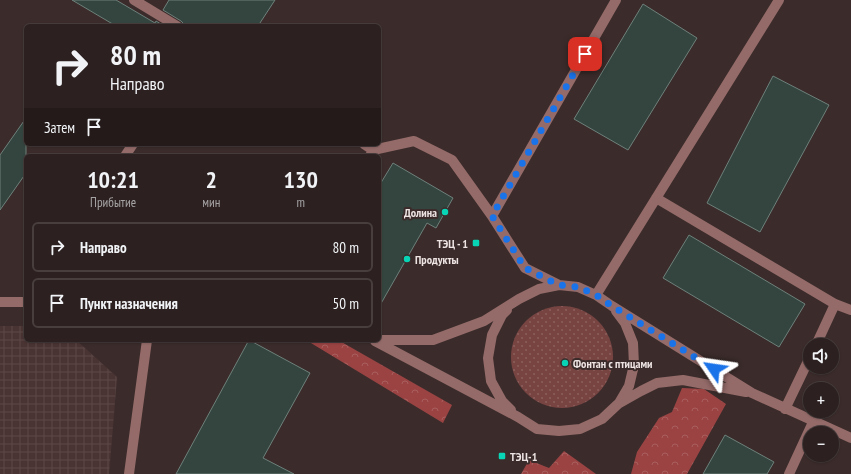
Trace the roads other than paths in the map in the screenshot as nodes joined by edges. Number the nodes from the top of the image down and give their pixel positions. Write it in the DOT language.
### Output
graph roads {
  1 [pos="134,0"];
  2 [pos="616,0"];
  3 [pos="779,0"];
  4 [pos="174,24"];
  5 [pos="372,153"];
  6 [pos="656,198"];
  7 [pos="492,216"];
  8 [pos="559,285"];
  9 [pos="596,295"];
  10 [pos="518,299"];
  11 [pos="0,302"];
  12 [pos="24,302"];
  13 [pos="835,304"];
  14 [pos="612,306"];
  15 [pos="851,310"];
  16 [pos="819,338"];
  17 [pos="381,340"];
  18 [pos="146,342"];
  19 [pos="377,342"];
  20 [pos="803,372"];
  21 [pos="752,393"];
  22 [pos="618,404"];
  23 [pos="785,409"];
  24 [pos="518,418"];
  25 [pos="813,422"];
  26 [pos="851,438"];
  27 [pos="129,474"];
  28 [pos="789,474"];
  1 -- 4 [label="street"];
  2 -- 7 [label="street"];
  3 -- 6 [label="street"];
  5 -- 7 [label="street"];
  6 -- 9 [label="street"];
  6 -- 13 [label="street"];
  7 -- 8 [label="street"];
  8 -- 9 [label="street"];
  8 -- 10 [label="street"];
  9 -- 14 [label="street"];
  10 -- 17 [label="street"];
  10 -- 24 [label="street"];
  11 -- 12 [label="street"];
  13 -- 15 [label="street"];
  13 -- 16 [label="street"];
  14 -- 21 [label="street"];
  14 -- 22 [label="street"];
  18 -- 27 [label="street"];
  19 -- 24 [label="street"];
  20 -- 23 [label="street"];
  21 -- 22 [label="street"];
  21 -- 23 [label="street"];
  22 -- 24 [label="street"];
  23 -- 25 [label="street"];
  25 -- 26 [label="street"];
  25 -- 28 [label="street"];
}
